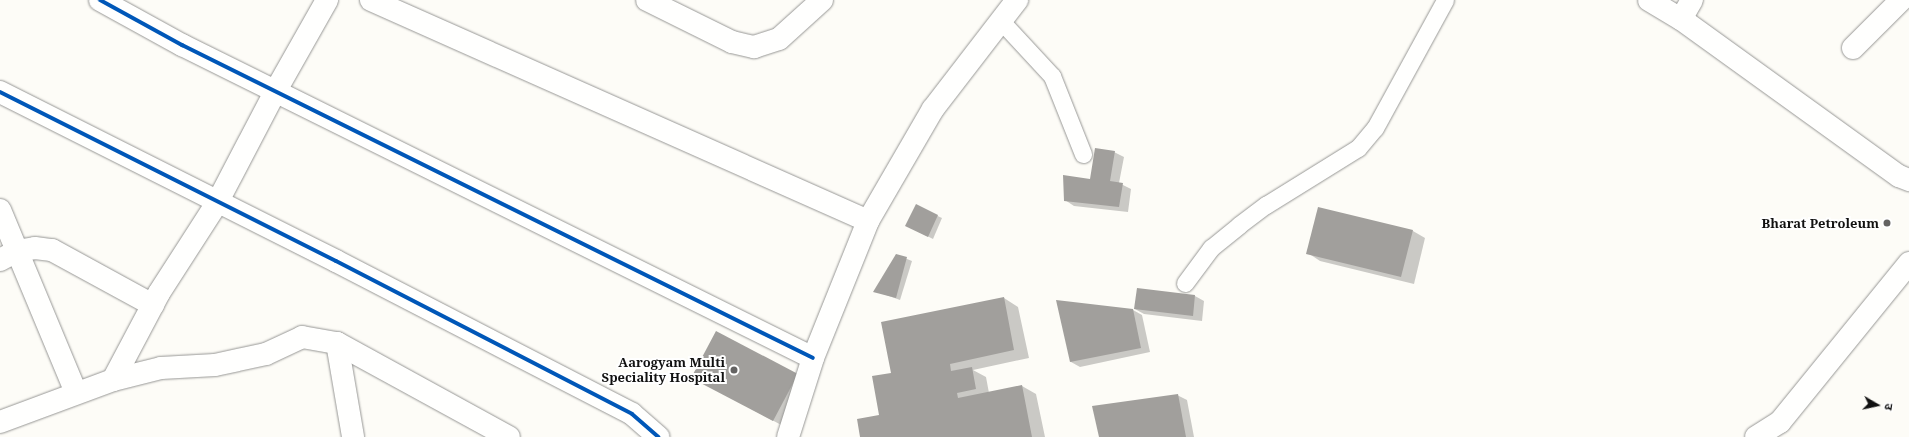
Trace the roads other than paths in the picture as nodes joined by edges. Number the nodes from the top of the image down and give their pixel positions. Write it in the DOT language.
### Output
graph roads {
  1 [pos="100,0"];
  2 [pos="328,0"];
  3 [pos="371,0"];
  4 [pos="647,0"];
  5 [pos="822,0"];
  6 [pos="1017,0"];
  7 [pos="1445,0"];
  8 [pos="1649,0"];
  9 [pos="1692,0"];
  10 [pos="1901,0"];
  11 [pos="1681,18"];
  12 [pos="1001,21"];
  13 [pos="1852,48"];
  14 [pos="0,92"];
  15 [pos="275,92"];
  16 [pos="1084,154"];
  17 [pos="1909,180"];
  18 [pos="217,203"];
  19 [pos="0,210"];
  20 [pos="868,221"];
  21 [pos="8,256"];
  22 [pos="1909,264"];
  23 [pos="1185,283"];
  24 [pos="153,305"];
  25 [pos="337,343"];
  26 [pos="813,358"];
  27 [pos="112,380"];
  28 [pos="76,393"];
  29 [pos="6,426"];
  30 [pos="1760,436"];
  31 [pos="353,437"];
  32 [pos="509,437"];
  33 [pos="658,437"];
  34 [pos="788,437"];
  1 -- 15 [label="street"];
  2 -- 15 [label="street"];
  3 -- 20 [label="street"];
  4 -- 5 [label="street"];
  6 -- 12 [label="street"];
  7 -- 23 [label="lane"];
  8 -- 11 [label="street"];
  9 -- 11 [label="street"];
  10 -- 13 [label="street"];
  11 -- 17 [label="street"];
  12 -- 16 [label="lane"];
  12 -- 20 [label="street"];
  14 -- 18 [label="street"];
  15 -- 18 [label="street"];
  15 -- 26 [label="street"];
  18 -- 24 [label="street"];
  18 -- 33 [label="street"];
  19 -- 21 [label="street"];
  20 -- 26 [label="street"];
  21 -- 24 [label="street"];
  21 -- 28 [label="street"];
  22 -- 30 [label="street"];
  24 -- 27 [label="street"];
  25 -- 27 [label="street"];
  25 -- 31 [label="street"];
  25 -- 32 [label="street"];
  26 -- 34 [label="street"];
  27 -- 28 [label="street"];
  28 -- 29 [label="street"];
}
